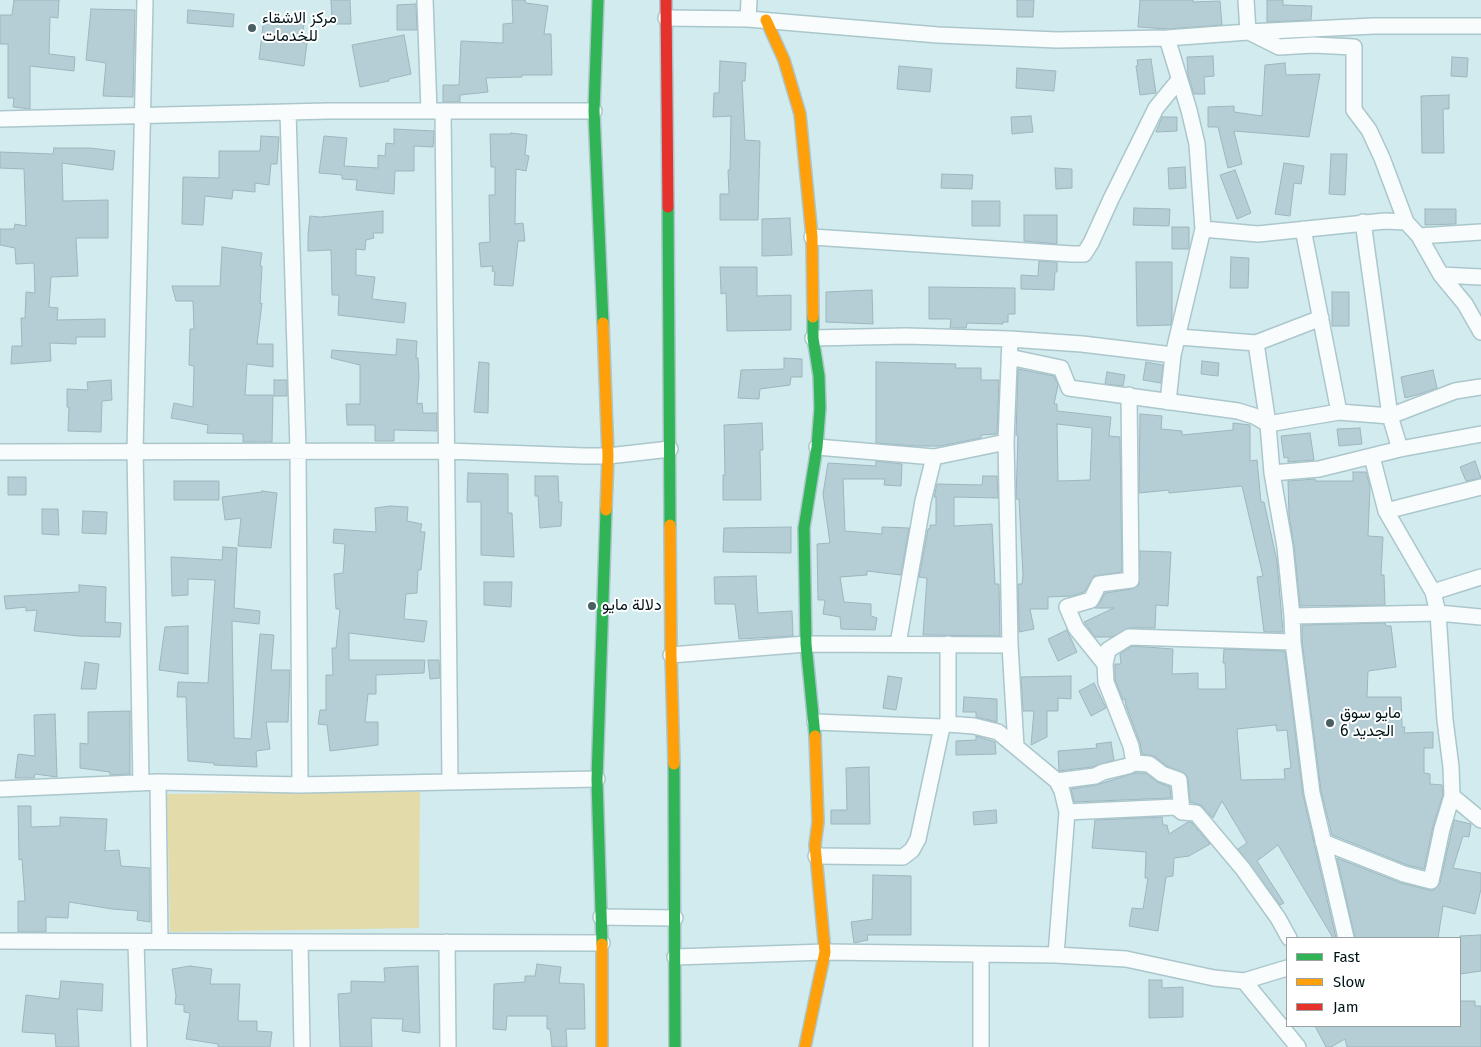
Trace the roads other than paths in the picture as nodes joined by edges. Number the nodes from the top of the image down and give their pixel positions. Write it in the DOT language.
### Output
graph roads {
  1 [pos="145,0"];
  2 [pos="425,0"];
  3 [pos="598,0"];
  4 [pos="666,0"];
  5 [pos="749,0"];
  6 [pos="1246,0"];
  7 [pos="666,18"];
  8 [pos="748,19"];
  9 [pos="766,20"];
  10 [pos="1481,26"];
  11 [pos="1248,32"];
  12 [pos="1167,38"];
  13 [pos="1179,80"];
  14 [pos="594,110"];
  15 [pos="436,111"];
  16 [pos="288,112"];
  17 [pos="144,116"];
  18 [pos="0,119"];
  19 [pos="1363,222"];
  20 [pos="1406,222"];
  21 [pos="1203,229"];
  22 [pos="1303,229"];
  23 [pos="1481,232"];
  24 [pos="1419,236"];
  25 [pos="812,237"];
  26 [pos="1441,275"];
  27 [pos="1481,277"];
  28 [pos="1321,318"];
  29 [pos="1481,332"];
  30 [pos="1178,337"];
  31 [pos="813,338"];
  32 [pos="1010,339"];
  33 [pos="1256,343"];
  34 [pos="1173,355"];
  35 [pos="1008,357"];
  36 [pos="1481,386"];
  37 [pos="1129,395"];
  38 [pos="1168,402"];
  39 [pos="1340,412"];
  40 [pos="1390,416"];
  41 [pos="1268,424"];
  42 [pos="1480,439"];
  43 [pos="1006,442"];
  44 [pos="817,447"];
  45 [pos="670,449"];
  46 [pos="1400,449"];
  47 [pos="298,450"];
  48 [pos="135,451"];
  49 [pos="447,451"];
  50 [pos="0,452"];
  51 [pos="608,456"];
  52 [pos="934,457"];
  53 [pos="1372,457"];
  54 [pos="1272,473"];
  55 [pos="1481,487"];
  56 [pos="1386,511"];
  57 [pos="1481,577"];
  58 [pos="1432,592"];
  59 [pos="1438,613"];
  60 [pos="1292,616"];
  61 [pos="1481,617"];
  62 [pos="1294,642"];
  63 [pos="806,644"];
  64 [pos="898,644"];
  65 [pos="948,644"];
  66 [pos="1010,645"];
  67 [pos="671,655"];
  68 [pos="1105,664"];
  69 [pos="815,722"];
  70 [pos="945,726"];
  71 [pos="1016,747"];
  72 [pos="1134,763"];
  73 [pos="597,779"];
  74 [pos="450,781"];
  75 [pos="1057,781"];
  76 [pos="158,782"];
  77 [pos="141,783"];
  78 [pos="300,785"];
  79 [pos="0,788"];
  80 [pos="1452,796"];
  81 [pos="1067,812"];
  82 [pos="1182,812"];
  83 [pos="1481,820"];
  84 [pos="1323,842"];
  85 [pos="816,856"];
  86 [pos="601,917"];
  87 [pos="675,918"];
  88 [pos="1288,937"];
  89 [pos="1346,937"];
  90 [pos="0,940"];
  91 [pos="136,942"];
  92 [pos="160,942"];
  93 [pos="300,942"];
  94 [pos="447,942"];
  95 [pos="602,943"];
  96 [pos="825,952"];
  97 [pos="1056,955"];
  98 [pos="981,956"];
  99 [pos="676,957"];
  100 [pos="1286,968"];
  101 [pos="1244,981"];
  102 [pos="139,1047"];
  103 [pos="302,1047"];
  104 [pos="448,1047"];
  105 [pos="602,1047"];
  106 [pos="675,1047"];
  107 [pos="804,1047"];
  108 [pos="981,1047"];
  109 [pos="1298,1047"];
  1 -- 17 [label="street"];
  2 -- 15 [label="street"];
  3 -- 14 [label="street"];
  4 -- 7 [label="street"];
  5 -- 8 [label="street"];
  6 -- 11 [label="street"];
  7 -- 8 [label="street"];
  7 -- 45 [label="street"];
  8 -- 9 [label="street"];
  9 -- 12 [label="street"];
  9 -- 25 [label="street"];
  10 -- 11 [label="street"];
  11 -- 12 [label="street"];
  11 -- 20 [label="street"];
  12 -- 13 [label="street"];
  13 -- 21 [label="street"];
  13 -- 25 [label="street"];
  14 -- 15 [label="street"];
  14 -- 51 [label="street"];
  15 -- 16 [label="street"];
  15 -- 49 [label="street"];
  16 -- 17 [label="street"];
  16 -- 47 [label="street"];
  17 -- 18 [label="street"];
  17 -- 48 [label="street"];
  19 -- 20 [label="street"];
  19 -- 22 [label="street"];
  19 -- 40 [label="street"];
  20 -- 24 [label="street"];
  21 -- 22 [label="street"];
  21 -- 30 [label="street"];
  22 -- 28 [label="street"];
  23 -- 24 [label="street"];
  24 -- 26 [label="street"];
  25 -- 31 [label="street"];
  26 -- 27 [label="street"];
  26 -- 29 [label="street"];
  28 -- 33 [label="street"];
  28 -- 39 [label="street"];
  30 -- 33 [label="street"];
  30 -- 34 [label="street"];
  31 -- 32 [label="street"];
  31 -- 44 [label="street"];
  32 -- 34 [label="street"];
  32 -- 35 [label="street"];
  33 -- 41 [label="street"];
  34 -- 38 [label="street"];
  35 -- 37 [label="street"];
  35 -- 43 [label="street"];
  36 -- 40 [label="street"];
  37 -- 38 [label="street"];
  37 -- 68 [label="street"];
  38 -- 41 [label="street"];
  39 -- 40 [label="street"];
  39 -- 41 [label="street"];
  40 -- 46 [label="street"];
  41 -- 54 [label="street"];
  42 -- 46 [label="street"];
  43 -- 52 [label="street"];
  43 -- 66 [label="street"];
  44 -- 52 [label="street"];
  44 -- 63 [label="street"];
  45 -- 51 [label="street"];
  45 -- 67 [label="street"];
  46 -- 53 [label="street"];
  47 -- 48 [label="street"];
  47 -- 49 [label="street"];
  47 -- 78 [label="street"];
  48 -- 50 [label="street"];
  48 -- 77 [label="street"];
  49 -- 51 [label="street"];
  49 -- 74 [label="street"];
  51 -- 73 [label="street"];
  52 -- 64 [label="street"];
  53 -- 54 [label="street"];
  53 -- 56 [label="street"];
  54 -- 60 [label="street"];
  55 -- 56 [label="street"];
  56 -- 58 [label="street"];
  57 -- 58 [label="street"];
  58 -- 59 [label="street"];
  59 -- 60 [label="street"];
  59 -- 61 [label="street"];
  59 -- 80 [label="street"];
  60 -- 62 [label="street"];
  62 -- 68 [label="street"];
  62 -- 84 [label="street"];
  63 -- 64 [label="street"];
  63 -- 67 [label="street"];
  63 -- 69 [label="street"];
  64 -- 65 [label="street"];
  65 -- 66 [label="street"];
  65 -- 70 [label="street"];
  66 -- 71 [label="street"];
  67 -- 87 [label="street"];
  68 -- 72 [label="street"];
  69 -- 70 [label="street"];
  69 -- 85 [label="street"];
  70 -- 71 [label="street"];
  70 -- 85 [label="street"];
  71 -- 75 [label="street"];
  72 -- 75 [label="street"];
  72 -- 82 [label="street"];
  73 -- 74 [label="street"];
  73 -- 86 [label="street"];
  74 -- 78 [label="street"];
  75 -- 81 [label="street"];
  76 -- 77 [label="street"];
  76 -- 78 [label="street"];
  76 -- 92 [label="street"];
  77 -- 79 [label="street"];
  80 -- 83 [label="street"];
  80 -- 84 [label="street"];
  81 -- 82 [label="street"];
  81 -- 97 [label="street"];
  82 -- 88 [label="street"];
  84 -- 89 [label="street"];
  85 -- 96 [label="street"];
  86 -- 87 [label="street"];
  86 -- 95 [label="street"];
  87 -- 99 [label="street"];
  90 -- 91 [label="street"];
  91 -- 92 [label="street"];
  91 -- 102 [label="street"];
  92 -- 93 [label="street"];
  93 -- 94 [label="street"];
  93 -- 103 [label="street"];
  94 -- 95 [label="street"];
  94 -- 104 [label="street"];
  95 -- 105 [label="street"];
  96 -- 98 [label="street"];
  96 -- 99 [label="street"];
  96 -- 107 [label="street"];
  97 -- 98 [label="street"];
  97 -- 101 [label="street"];
  98 -- 108 [label="street"];
  99 -- 106 [label="street"];
  100 -- 101 [label="street"];
  101 -- 109 [label="street"];
}
